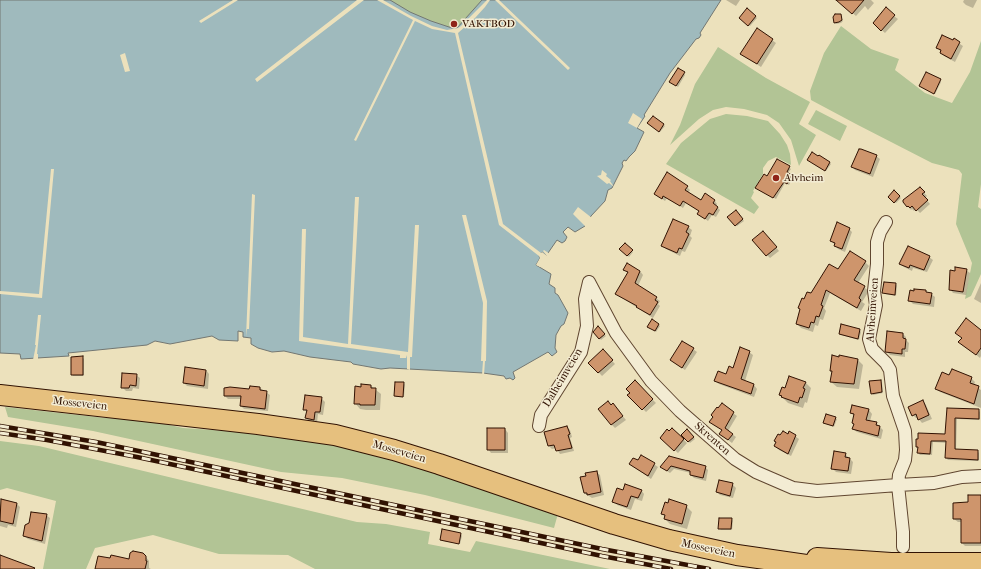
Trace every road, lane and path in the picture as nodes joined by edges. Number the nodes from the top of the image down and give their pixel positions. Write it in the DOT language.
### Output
graph roads {
  1 [pos="886,222"];
  2 [pos="589,282"];
  3 [pos="0,395"];
  4 [pos="538,426"];
  5 [pos="981,476"];
  6 [pos="898,485"];
  7 [pos="911,550"];
  8 [pos="787,561"];
  9 [pos="891,563"];
  10 [pos="981,564"];
  11 [pos="834,569"];
  1 -- 6 [label="street, Alvheimveien"];
  2 -- 4 [label="street, Dalheimveien"];
  2 -- 6 [label="street, Skrenten"];
  3 -- 8 [label="highway, Mosseveien"];
  5 -- 6 [label="street, Skrenten"];
  6 -- 7 [label="street"];
  7 -- 9 [label="highway"];
  8 -- 9 [label="highway, Mosseveien"];
  8 -- 11 [label="highway, Mosseveien"];
  9 -- 10 [label="highway, Mosseveien"];
}
